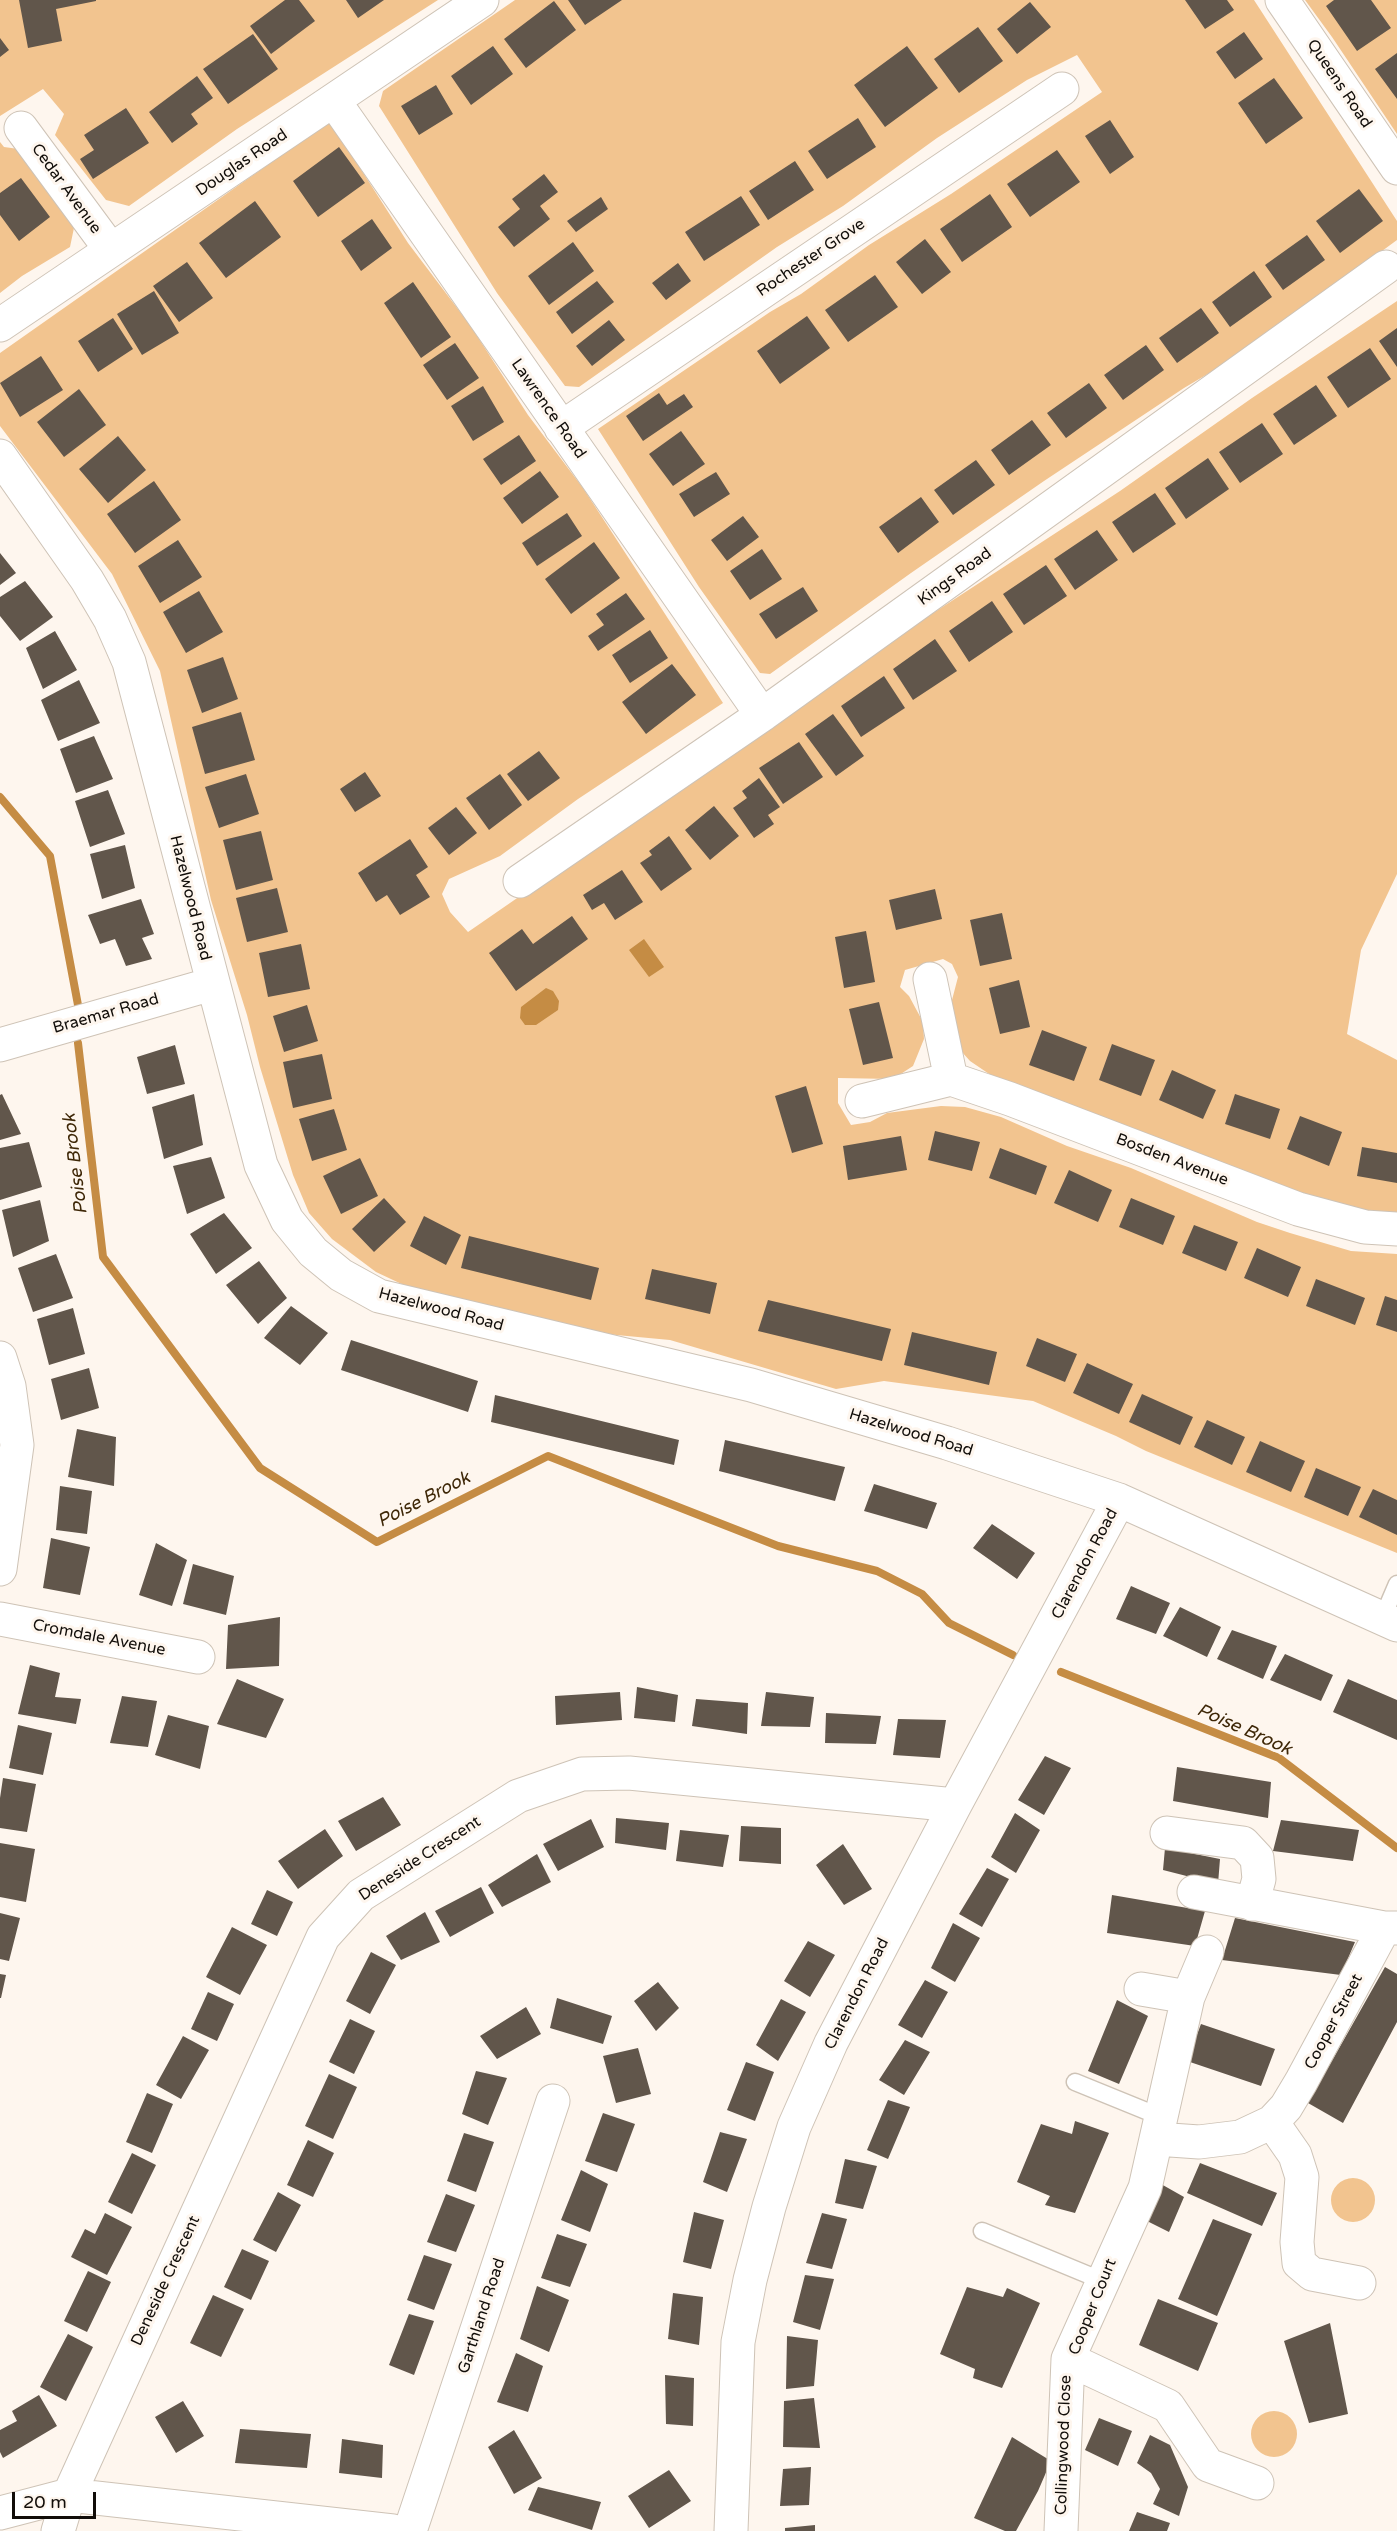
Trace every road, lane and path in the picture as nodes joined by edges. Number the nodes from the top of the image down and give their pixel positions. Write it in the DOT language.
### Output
graph roads {
  1 [pos="482,0"];
  2 [pos="1282,0"];
  3 [pos="1062,89"];
  4 [pos="334,101"];
  5 [pos="21,128"];
  6 [pos="1397,168"];
  7 [pos="111,250"];
  8 [pos="1386,267"];
  9 [pos="0,325"];
  10 [pos="561,428"];
  11 [pos="0,456"];
  12 [pos="762,715"];
  13 [pos="520,881"];
  14 [pos="930,979"];
  15 [pos="212,984"];
  16 [pos="0,1045"];
  17 [pos="951,1079"];
  18 [pos="862,1101"];
  19 [pos="1397,1229"];
  20 [pos="0,1358"];
  21 [pos="1119,1500"];
  22 [pos="0,1569"];
  23 [pos="1397,1584"];
  24 [pos="0,1619"];
  25 [pos="1389,1622"];
  26 [pos="198,1657"];
  27 [pos="955,1805"];
  28 [pos="1167,1833"];
  29 [pos="1194,1892"];
  30 [pos="1252,1904"];
  31 [pos="1391,1928"];
  32 [pos="1207,1952"];
  33 [pos="1141,1989"];
  34 [pos="1188,1997"];
  35 [pos="1075,2082"];
  36 [pos="553,2101"];
  37 [pos="1272,2122"];
  38 [pos="1159,2128"];
  39 [pos="982,2231"];
  40 [pos="1103,2281"];
  41 [pos="1359,2283"];
  42 [pos="1068,2359"];
  43 [pos="1257,2483"];
  44 [pos="69,2495"];
  45 [pos="0,2513"];
  46 [pos="58,2531"];
  47 [pos="393,2531"];
  48 [pos="410,2531"];
  49 [pos="730,2531"];
  50 [pos="1060,2531"];
  1 -- 4 [label="street, Douglas Road"];
  2 -- 6 [label="street, Queens Road"];
  3 -- 10 [label="street, Rochester Grove"];
  4 -- 7 [label="street, Douglas Road"];
  4 -- 10 [label="street, Lawrence Road"];
  5 -- 7 [label="street, Cedar Avenue"];
  7 -- 9 [label="street, Douglas Road"];
  8 -- 12 [label="street, Kings Road"];
  10 -- 12 [label="street, Lawrence Road"];
  11 -- 15 [label="street, Hazelwood Road"];
  12 -- 13 [label="street, Kings Road"];
  14 -- 17 [label="street"];
  15 -- 16 [label="street, Braemar Road"];
  15 -- 21 [label="street, Hazelwood Road"];
  17 -- 18 [label="street"];
  17 -- 19 [label="street, Bosden Avenue"];
  20 -- 22 [label="street"];
  21 -- 25 [label="street, Hazelwood Road"];
  21 -- 27 [label="street, Clarendon Road"];
  23 -- 25 [label="lane"];
  24 -- 26 [label="street, Cromdale Avenue"];
  27 -- 44 [label="street, Deneside Crescent"];
  27 -- 49 [label="street, Clarendon Road"];
  28 -- 30 [label="street"];
  29 -- 30 [label="street"];
  30 -- 31 [label="street"];
  31 -- 37 [label="street, Cooper Street"];
  32 -- 34 [label="street, Cooper Court"];
  33 -- 34 [label="street"];
  34 -- 38 [label="street, Cooper Court"];
  35 -- 38 [label="lane"];
  36 -- 48 [label="street, Garthland Road"];
  37 -- 38 [label="street"];
  37 -- 41 [label="street"];
  38 -- 40 [label="street, Cooper Court"];
  39 -- 40 [label="lane"];
  40 -- 42 [label="street, Cooper Court"];
  42 -- 43 [label="street, Cooper Court"];
  42 -- 50 [label="street, Collingwood Close"];
  44 -- 45 [label="street"];
  44 -- 46 [label="street, Deneside Crescent"];
  44 -- 47 [label="street"];
}
